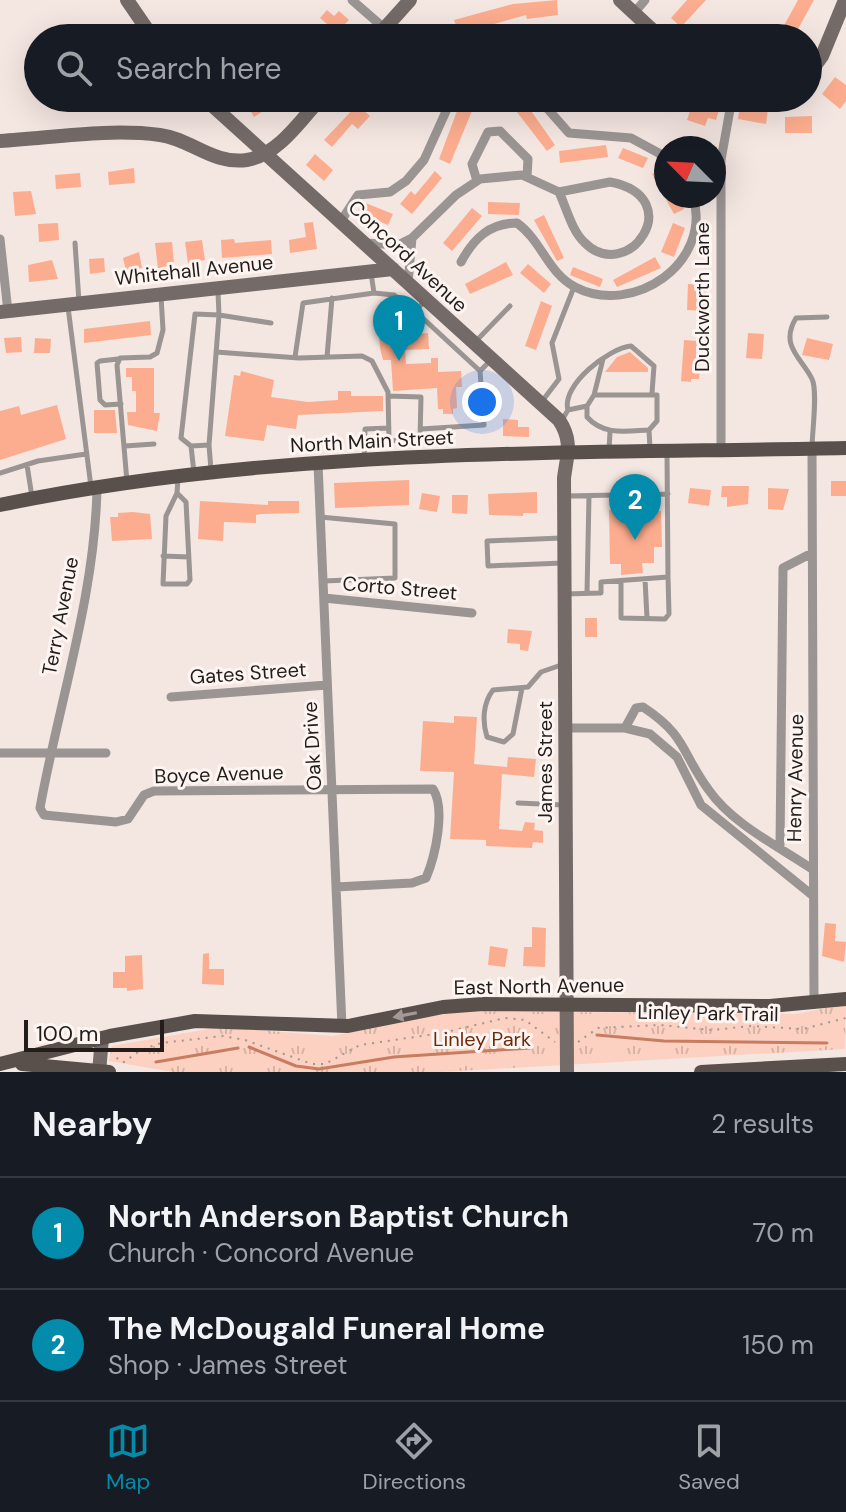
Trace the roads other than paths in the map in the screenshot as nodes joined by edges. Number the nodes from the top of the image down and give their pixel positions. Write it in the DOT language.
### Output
graph roads {
  1 [pos="127,0"];
  2 [pos="352,0"];
  3 [pos="410,0"];
  4 [pos="620,0"];
  5 [pos="645,0"];
  6 [pos="845,0"];
  7 [pos="634,13"];
  8 [pos="143,24"];
  9 [pos="372,24"];
  10 [pos="388,24"];
  11 [pos="646,24"];
  12 [pos="822,56"];
  13 [pos="220,112"];
  14 [pos="308,112"];
  15 [pos="445,112"];
  16 [pos="550,112"];
  17 [pos="730,112"];
  18 [pos="0,141"];
  19 [pos="654,150"];
  20 [pos="265,152"];
  21 [pos="527,177"];
  22 [pos="477,181"];
  23 [pos="559,192"];
  24 [pos="694,208"];
  25 [pos="341,221"];
  26 [pos="412,238"];
  27 [pos="0,239"];
  28 [pos="75,243"];
  29 [pos="365,243"];
  30 [pos="461,262"];
  31 [pos="393,269"];
  32 [pos="371,271"];
  33 [pos="408,283"];
  34 [pos="218,287"];
  35 [pos="574,287"];
  36 [pos="374,293"];
  37 [pos="161,294"];
  38 [pos="332,297"];
  39 [pos="426,299"];
  40 [pos="74,304"];
  41 [pos="510,306"];
  42 [pos="415,311"];
  43 [pos="4,312"];
  44 [pos="219,315"];
  45 [pos="827,317"];
  46 [pos="271,323"];
  47 [pos="473,344"];
  48 [pos="216,352"];
  49 [pos="295,357"];
  50 [pos="327,357"];
  51 [pos="603,358"];
  52 [pos="118,359"];
  53 [pos="491,360"];
  54 [pos="480,371"];
  55 [pos="652,393"];
  56 [pos="594,395"];
  57 [pos="388,396"];
  58 [pos="539,403"];
  59 [pos="121,404"];
  60 [pos="587,406"];
  61 [pos="564,416"];
  62 [pos="389,428"];
  63 [pos="421,429"];
  64 [pos="649,430"];
  65 [pos="610,432"];
  66 [pos="420,439"];
  67 [pos="389,441"];
  68 [pos="404,441"];
  69 [pos="154,444"];
  70 [pos="209,445"];
  71 [pos="125,446"];
  72 [pos="191,446"];
  73 [pos="846,448"];
  74 [pos="812,449"];
  75 [pos="721,450"];
  76 [pos="609,451"];
  77 [pos="650,451"];
  78 [pos="667,451"];
  79 [pos="570,452"];
  80 [pos="86,454"];
  81 [pos="422,458"];
  82 [pos="398,459"];
  83 [pos="364,461"];
  84 [pos="318,464"];
  85 [pos="27,465"];
  86 [pos="211,471"];
  87 [pos="0,473"];
  88 [pos="194,473"];
  89 [pos="178,474"];
  90 [pos="127,483"];
  91 [pos="94,488"];
  92 [pos="177,493"];
  93 [pos="668,494"];
  94 [pos="564,496"];
  95 [pos="589,496"];
  96 [pos="33,498"];
  97 [pos="0,505"];
  98 [pos="320,517"];
  99 [pos="564,538"];
  100 [pos="812,553"];
  101 [pos="163,556"];
  102 [pos="189,557"];
  103 [pos="564,563"];
  104 [pos="668,577"];
  105 [pos="645,579"];
  106 [pos="323,581"];
  107 [pos="621,581"];
  108 [pos="587,593"];
  109 [pos="564,594"];
  110 [pos="324,598"];
  111 [pos="472,613"];
  112 [pos="647,618"];
  113 [pos="565,664"];
  114 [pos="327,685"];
  115 [pos="522,688"];
  116 [pos="171,697"];
  117 [pos="565,728"];
  118 [pos="625,728"];
  119 [pos="51,750"];
  120 [pos="0,753"];
  121 [pos="106,753"];
  122 [pos="332,789"];
  123 [pos="518,803"];
  124 [pos="564,805"];
  125 [pos="780,847"];
  126 [pos="812,869"];
  127 [pos="336,887"];
  128 [pos="812,895"];
  129 [pos="846,999"];
  130 [pos="814,1004"];
  131 [pos="566,1005"];
  132 [pos="342,1027"];
  133 [pos="102,1038"];
  134 [pos="1,1064"];
  135 [pos="846,1064"];
  136 [pos="102,1072"];
  137 [pos="567,1072"];
  138 [pos="701,1072"];
  1 -- 8 [label="street"];
  2 -- 9 [label="street"];
  3 -- 10 [label="street"];
  4 -- 7 [label="street"];
  5 -- 7 [label="street"];
  6 -- 12 [label="street"];
  7 -- 11 [label="street"];
  13 -- 20 [label="street, Concord Avenue"];
  14 -- 20 [label="street"];
  15 -- 25 [label="street"];
  16 -- 19 [label="street"];
  17 -- 75 [label="street, Duckworth Lane"];
  18 -- 20 [label="street"];
  20 -- 25 [label="street, Concord Avenue"];
  21 -- 22 [label="street"];
  21 -- 22 [label="street"];
  21 -- 23 [label="street"];
  22 -- 26 [label="street"];
  23 -- 23 [label="street"];
  24 -- 35 [label="street"];
  25 -- 29 [label="street, Concord Avenue"];
  26 -- 29 [label="street"];
  26 -- 33 [label="street"];
  27 -- 43 [label="street"];
  28 -- 40 [label="lane"];
  29 -- 31 [label="street, Concord Avenue"];
  30 -- 35 [label="street"];
  31 -- 32 [label="street, Whitehall Avenue"];
  31 -- 33 [label="street, Concord Avenue"];
  32 -- 34 [label="street, Whitehall Avenue"];
  32 -- 36 [label="lane"];
  33 -- 39 [label="street, Concord Avenue"];
  34 -- 37 [label="street, Whitehall Avenue"];
  34 -- 44 [label="lane"];
  35 -- 58 [label="lane"];
  36 -- 38 [label="lane"];
  36 -- 42 [label="lane"];
  37 -- 40 [label="street, Whitehall Avenue"];
  37 -- 52 [label="lane"];
  38 -- 49 [label="lane"];
  38 -- 50 [label="lane"];
  39 -- 42 [label="lane"];
  39 -- 47 [label="street, Concord Avenue"];
  40 -- 43 [label="street, Whitehall Avenue"];
  40 -- 80 [label="lane"];
  41 -- 47 [label="lane"];
  42 -- 54 [label="lane"];
  44 -- 46 [label="lane"];
  44 -- 48 [label="lane"];
  44 -- 72 [label="lane"];
  45 -- 74 [label="lane"];
  47 -- 53 [label="street, Concord Avenue"];
  48 -- 49 [label="lane"];
  48 -- 70 [label="lane"];
  49 -- 50 [label="lane"];
  50 -- 57 [label="lane"];
  51 -- 55 [label="lane"];
  51 -- 56 [label="lane"];
  51 -- 61 [label="lane"];
  52 -- 59 [label="lane"];
  52 -- 59 [label="lane"];
  53 -- 54 [label="lane"];
  53 -- 58 [label="street, Concord Avenue"];
  54 -- 63 [label="lane"];
  55 -- 56 [label="lane"];
  55 -- 64 [label="lane"];
  56 -- 60 [label="lane"];
  57 -- 62 [label="lane"];
  57 -- 63 [label="lane"];
  58 -- 61 [label="street, Concord Avenue"];
  59 -- 71 [label="lane"];
  60 -- 61 [label="lane"];
  60 -- 65 [label="lane"];
  61 -- 79 [label="street, Concord Avenue"];
  62 -- 67 [label="lane"];
  62 -- 83 [label="lane"];
  63 -- 66 [label="lane"];
  64 -- 65 [label="lane"];
  64 -- 77 [label="lane"];
  65 -- 76 [label="lane"];
  66 -- 68 [label="lane"];
  66 -- 81 [label="lane"];
  67 -- 68 [label="lane"];
  67 -- 82 [label="lane"];
  68 -- 82 [label="lane"];
  69 -- 71 [label="lane"];
  70 -- 72 [label="lane"];
  70 -- 86 [label="lane"];
  71 -- 90 [label="lane"];
  72 -- 88 [label="lane"];
  73 -- 74 [label="main road, North Main Street"];
  74 -- 75 [label="main road, North Main Street"];
  74 -- 100 [label="street, Henry Avenue"];
  75 -- 78 [label="main road, North Main Street"];
  76 -- 77 [label="main road, North Main Street"];
  76 -- 79 [label="main road, North Main Street"];
  77 -- 78 [label="main road, North Main Street"];
  78 -- 93 [label="lane"];
  79 -- 81 [label="main road, North Main Street"];
  79 -- 94 [label="street, James Street"];
  80 -- 85 [label="lane"];
  80 -- 91 [label="lane"];
  81 -- 82 [label="main road, North Main Street"];
  82 -- 83 [label="main road, North Main Street"];
  83 -- 84 [label="main road, North Main Street"];
  84 -- 86 [label="main road, North Main Street"];
  84 -- 98 [label="street, Oak Drive"];
  85 -- 87 [label="lane"];
  85 -- 96 [label="lane"];
  86 -- 88 [label="main road, North Main Street"];
  88 -- 89 [label="main road, North Main Street"];
  89 -- 90 [label="main road, North Main Street"];
  89 -- 92 [label="lane"];
  90 -- 91 [label="main road, North Main Street"];
  91 -- 96 [label="main road, North Main Street"];
  91 -- 119 [label="street, Terry Avenue"];
  92 -- 101 [label="lane"];
  92 -- 102 [label="lane"];
  93 -- 95 [label="lane"];
  93 -- 104 [label="lane"];
  94 -- 95 [label="lane"];
  94 -- 99 [label="street, James Street"];
  95 -- 108 [label="lane"];
  96 -- 97 [label="main road, North Main Street"];
  98 -- 106 [label="street, Oak Drive"];
  98 -- 106 [label="lane"];
  99 -- 103 [label="street, James Street"];
  99 -- 103 [label="lane"];
  100 -- 125 [label="street, Henry Avenue"];
  100 -- 126 [label="street, Henry Avenue"];
  101 -- 102 [label="lane"];
  101 -- 102 [label="lane"];
  103 -- 109 [label="street, James Street"];
  104 -- 105 [label="lane"];
  104 -- 112 [label="lane"];
  105 -- 107 [label="lane"];
  105 -- 112 [label="lane"];
  106 -- 110 [label="street, Oak Drive"];
  107 -- 108 [label="lane"];
  107 -- 112 [label="lane"];
  108 -- 109 [label="lane"];
  109 -- 113 [label="street, James Street"];
  110 -- 111 [label="street, Corto Street"];
  110 -- 114 [label="street, Oak Drive"];
  113 -- 115 [label="lane"];
  113 -- 117 [label="street, James Street"];
  114 -- 116 [label="street, Gates Street"];
  114 -- 122 [label="street, Oak Drive"];
  115 -- 115 [label="lane"];
  117 -- 118 [label="street"];
  117 -- 124 [label="street, James Street"];
  118 -- 125 [label="street"];
  118 -- 128 [label="street"];
  119 -- 120 [label="street"];
  119 -- 121 [label="street"];
  119 -- 122 [label="street, Boyce Avenue"];
  122 -- 127 [label="street, Oak Drive"];
  122 -- 127 [label="street"];
  123 -- 124 [label="lane"];
  124 -- 131 [label="street, James Street"];
  125 -- 126 [label="street"];
  126 -- 128 [label="street, Henry Avenue"];
  127 -- 132 [label="street, Oak Drive"];
  128 -- 130 [label="street, Henry Avenue"];
  129 -- 130 [label="main road, East North Avenue"];
  130 -- 131 [label="main road, East North Avenue"];
  131 -- 132 [label="main road, East North Avenue, one-way"];
  131 -- 137 [label="street, James Street"];
  132 -- 133 [label="main road, East North Avenue"];
  133 -- 134 [label="main road, East North Avenue"];
  133 -- 136 [label="street"];
  134 -- 136 [label="main road"];
  135 -- 138 [label="main road"];
}
